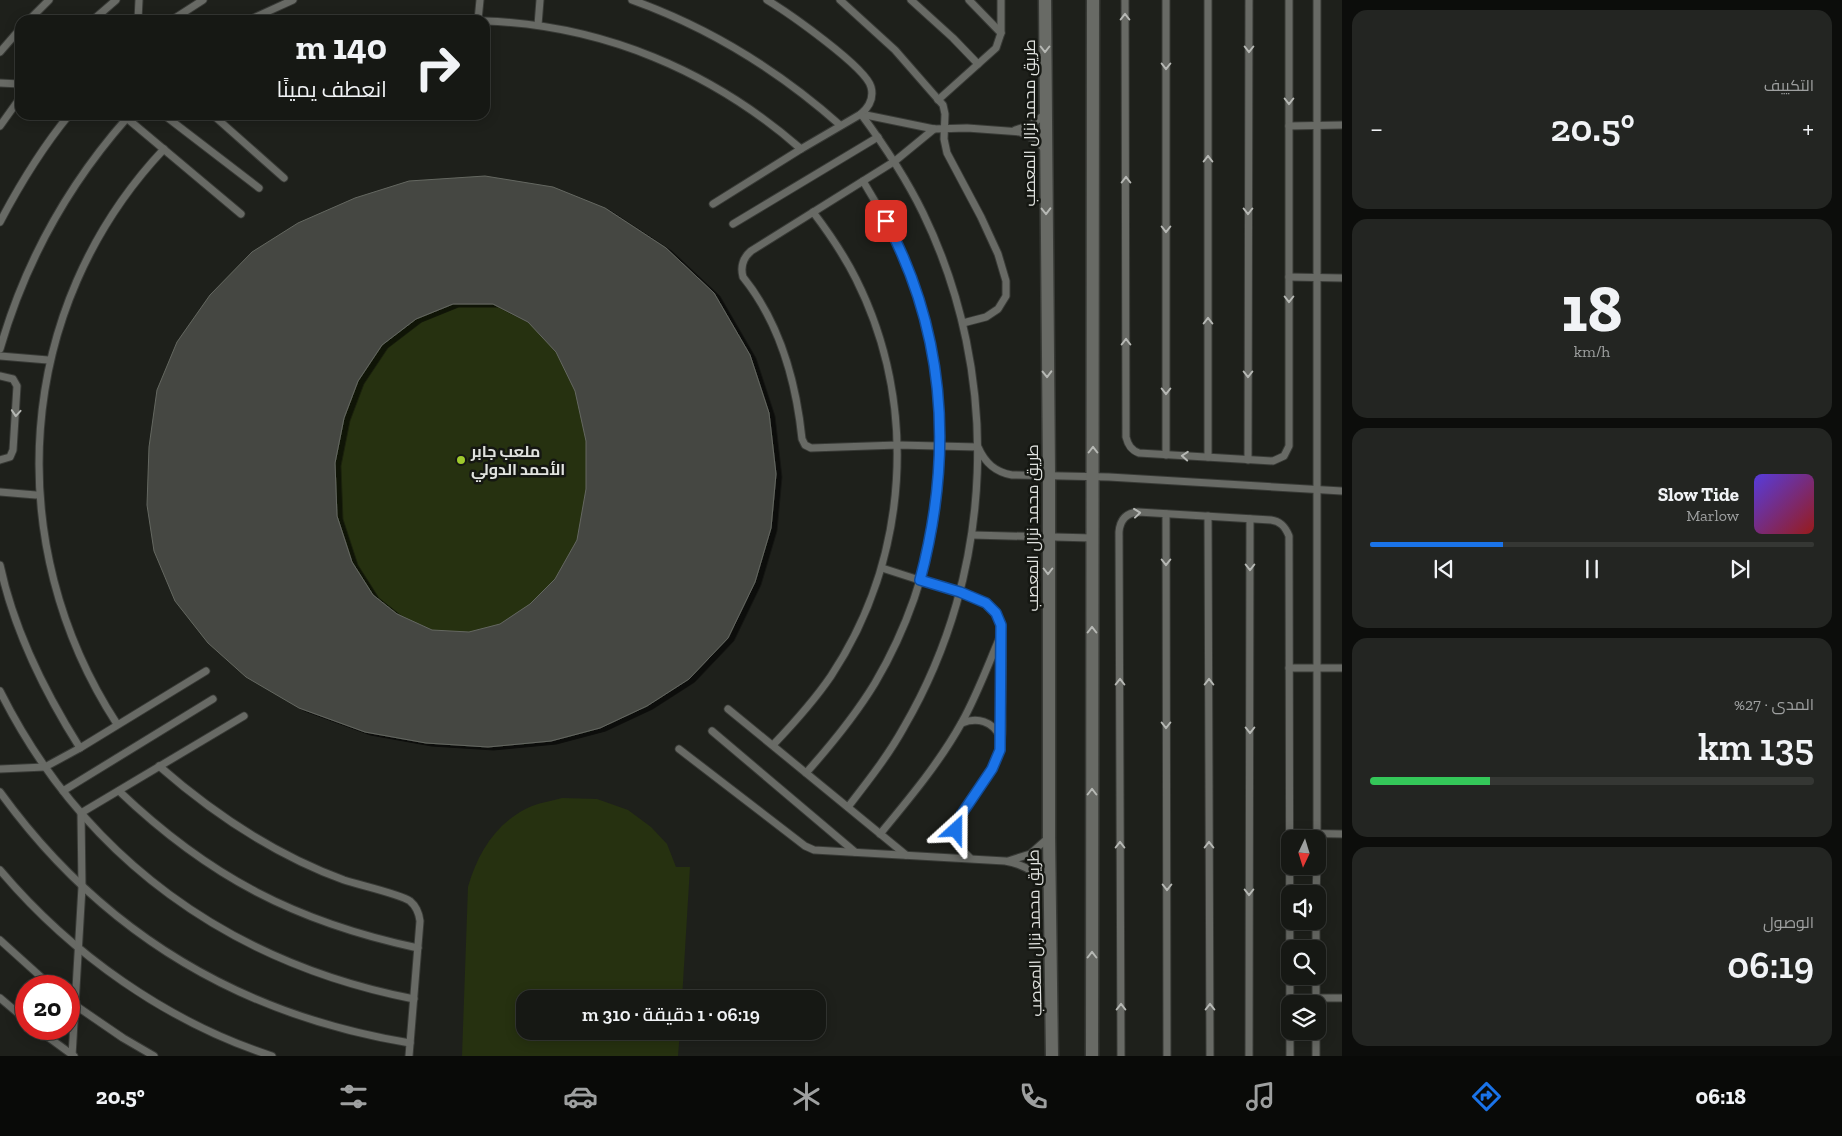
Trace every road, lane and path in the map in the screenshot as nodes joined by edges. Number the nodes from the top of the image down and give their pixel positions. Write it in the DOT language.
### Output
graph roads {
  1 [pos="49,0"];
  2 [pos="116,0"];
  3 [pos="139,0"];
  4 [pos="202,0"];
  5 [pos="293,0"];
  6 [pos="480,0"];
  7 [pos="540,0"];
  8 [pos="632,0"];
  9 [pos="767,0"];
  10 [pos="840,0"];
  11 [pos="911,0"];
  12 [pos="969,0"];
  13 [pos="1001,0"];
  14 [pos="1045,0"];
  15 [pos="1093,0"];
  16 [pos="1126,0"];
  17 [pos="1166,0"];
  18 [pos="1208,0"];
  19 [pos="1249,0"];
  20 [pos="1289,0"];
  21 [pos="1317,0"];
  22 [pos="34,15"];
  23 [pos="99,15"];
  24 [pos="138,15"];
  25 [pos="180,15"];
  26 [pos="260,15"];
  27 [pos="478,15"];
  28 [pos="490,21"];
  29 [pos="538,25"];
  30 [pos="1001,33"];
  31 [pos="15,35"];
  32 [pos="0,52"];
  33 [pos="978,64"];
  34 [pos="0,83"];
  35 [pos="15,84"];
  36 [pos="938,100"];
  37 [pos="15,105"];
  38 [pos="861,114"];
  39 [pos="1045,114"];
  40 [pos="65,120"];
  41 [pos="123,120"];
  42 [pos="129,120"];
  43 [pos="171,120"];
  44 [pos="219,120"];
  45 [pos="840,124"];
  46 [pos="1342,125"];
  47 [pos="0,126"];
  48 [pos="1289,126"];
  49 [pos="1317,126"];
  50 [pos="945,127"];
  51 [pos="934,129"];
  52 [pos="1014,130"];
  53 [pos="878,137"];
  54 [pos="801,148"];
  55 [pos="164,149"];
  56 [pos="1045,150"];
  57 [pos="895,161"];
  58 [pos="284,178"];
  59 [pos="863,181"];
  60 [pos="260,188"];
  61 [pos="713,204"];
  62 [pos="813,212"];
  63 [pos="241,214"];
  64 [pos="0,222"];
  65 [pos="733,224"];
  66 [pos="1290,276"];
  67 [pos="1317,277"];
  68 [pos="1342,278"];
  69 [pos="963,323"];
  70 [pos="0,349"];
  71 [pos="0,356"];
  72 [pos="48,360"];
  73 [pos="0,376"];
  74 [pos="898,445"];
  75 [pos="941,446"];
  76 [pos="978,447"];
  77 [pos="1166,455"];
  78 [pos="1208,458"];
  79 [pos="0,460"];
  80 [pos="1248,460"];
  81 [pos="1049,475"];
  82 [pos="1093,476"];
  83 [pos="1317,489"];
  84 [pos="1342,491"];
  85 [pos="0,492"];
  86 [pos="36,495"];
  87 [pos="1166,514"];
  88 [pos="1208,516"];
  89 [pos="1250,519"];
  90 [pos="972,535"];
  91 [pos="1048,538"];
  92 [pos="1092,538"];
  93 [pos="0,565"];
  94 [pos="882,568"];
  95 [pos="920,580"];
  96 [pos="960,592"];
  97 [pos="1002,632"];
  98 [pos="1289,668"];
  99 [pos="1317,668"];
  100 [pos="1342,668"];
  101 [pos="206,671"];
  102 [pos="0,691"];
  103 [pos="213,699"];
  104 [pos="728,708"];
  105 [pos="244,716"];
  106 [pos="962,723"];
  107 [pos="117,724"];
  108 [pos="712,732"];
  109 [pos="1001,739"];
  110 [pos="773,745"];
  111 [pos="80,748"];
  112 [pos="679,749"];
  113 [pos="159,766"];
  114 [pos="45,767"];
  115 [pos="0,769"];
  116 [pos="806,773"];
  117 [pos="63,791"];
  118 [pos="119,791"];
  119 [pos="0,792"];
  120 [pos="848,807"];
  121 [pos="81,813"];
  122 [pos="1289,830"];
  123 [pos="1317,830"];
  124 [pos="880,834"];
  125 [pos="1342,834"];
  126 [pos="1326,835"];
  127 [pos="1049,837"];
  128 [pos="856,852"];
  129 [pos="906,855"];
  130 [pos="970,858"];
  131 [pos="1005,861"];
  132 [pos="0,870"];
  133 [pos="1289,875"];
  134 [pos="82,887"];
  135 [pos="1049,889"];
  136 [pos="0,940"];
  137 [pos="78,948"];
  138 [pos="418,948"];
  139 [pos="39,975"];
  140 [pos="75,975"];
  141 [pos="1290,995"];
  142 [pos="0,998"];
  143 [pos="1342,998"];
  144 [pos="414,999"];
  145 [pos="1326,1000"];
  146 [pos="80,1008"];
  147 [pos="15,1011"];
  148 [pos="52,1040"];
  149 [pos="73,1040"];
  150 [pos="1290,1040"];
  151 [pos="1316,1040"];
  152 [pos="410,1043"];
  153 [pos="73,1055"];
  154 [pos="154,1056"];
  155 [pos="272,1056"];
  156 [pos="410,1056"];
  157 [pos="1052,1056"];
  158 [pos="1092,1056"];
  159 [pos="1121,1056"];
  160 [pos="1167,1056"];
  161 [pos="1210,1056"];
  162 [pos="1249,1056"];
  163 [pos="1290,1056"];
  164 [pos="1316,1056"];
  1 -- 22 [label="lane"];
  2 -- 23 [label="lane"];
  3 -- 24 [label="lane"];
  4 -- 25 [label="lane"];
  5 -- 26 [label="lane"];
  6 -- 27 [label="lane"];
  7 -- 29 [label="lane"];
  8 -- 45 [label="lane"];
  9 -- 38 [label="lane"];
  10 -- 36 [label="lane"];
  11 -- 33 [label="lane"];
  12 -- 30 [label="lane"];
  13 -- 30 [label="lane"];
  14 -- 39 [label="street, طريق محمد نزال المعصب, one-way"];
  82 -- 15 [label="street, one-way"];
  77 -- 16 [label="lane, one-way"];
  17 -- 77 [label="lane, one-way"];
  78 -- 18 [label="lane, one-way"];
  19 -- 80 [label="lane, one-way"];
  20 -- 48 [label="lane, one-way"];
  21 -- 49 [label="lane"];
  28 -- 29 [label="lane"];
  29 -- 54 [label="lane"];
  30 -- 33 [label="lane"];
  31 -- 32 [label="lane"];
  33 -- 36 [label="lane"];
  34 -- 35 [label="lane"];
  36 -- 50 [label="lane"];
  37 -- 47 [label="lane"];
  38 -- 45 [label="lane"];
  38 -- 51 [label="lane"];
  38 -- 53 [label="lane"];
  39 -- 52 [label="lane"];
  39 -- 56 [label="street, طريق محمد نزال المعصب"];
  40 -- 64 [label="lane"];
  41 -- 70 [label="lane"];
  42 -- 55 [label="lane"];
  43 -- 60 [label="lane"];
  44 -- 58 [label="lane"];
  45 -- 54 [label="lane"];
  46 -- 49 [label="lane"];
  48 -- 49 [label="lane"];
  48 -- 66 [label="lane"];
  49 -- 67 [label="lane"];
  50 -- 51 [label="lane"];
  50 -- 52 [label="lane"];
  50 -- 69 [label="lane"];
  51 -- 57 [label="lane"];
  52 -- 56 [label="lane"];
  53 -- 57 [label="lane"];
  53 -- 65 [label="lane"];
  54 -- 61 [label="lane"];
  55 -- 63 [label="lane"];
  55 -- 72 [label="lane"];
  56 -- 81 [label="street, طريق محمد نزال المعصب, one-way"];
  57 -- 59 [label="lane"];
  57 -- 69 [label="lane"];
  59 -- 62 [label="lane"];
  59 -- 75 [label="lane"];
  62 -- 74 [label="lane"];
  62 -- 74 [label="lane"];
  66 -- 67 [label="lane"];
  66 -- 80 [label="lane, one-way"];
  67 -- 68 [label="lane"];
  67 -- 83 [label="lane"];
  69 -- 76 [label="lane"];
  71 -- 72 [label="lane"];
  72 -- 86 [label="lane"];
  73 -- 79 [label="lane, one-way"];
  74 -- 75 [label="lane"];
  74 -- 94 [label="lane"];
  75 -- 76 [label="lane"];
  75 -- 95 [label="lane"];
  76 -- 81 [label="lane"];
  76 -- 90 [label="lane"];
  78 -- 77 [label="lane, one-way"];
  78 -- 80 [label="lane"];
  81 -- 82 [label="lane"];
  81 -- 91 [label="street, طريق محمد نزال المعصب"];
  82 -- 83 [label="lane"];
  82 -- 92 [label="street"];
  83 -- 84 [label="lane"];
  83 -- 99 [label="lane"];
  85 -- 86 [label="lane"];
  86 -- 107 [label="lane"];
  87 -- 88 [label="lane"];
  159 -- 87 [label="lane, one-way"];
  87 -- 160 [label="lane, one-way"];
  88 -- 89 [label="lane"];
  161 -- 88 [label="lane, one-way"];
  89 -- 98 [label="lane"];
  89 -- 162 [label="lane, one-way"];
  90 -- 91 [label="lane"];
  90 -- 96 [label="lane"];
  91 -- 92 [label="lane"];
  91 -- 127 [label="street, طريق محمد نزال المعصب, one-way"];
  158 -- 92 [label="street, one-way"];
  93 -- 111 [label="lane"];
  94 -- 95 [label="lane"];
  94 -- 110 [label="lane"];
  95 -- 96 [label="lane"];
  95 -- 116 [label="lane"];
  96 -- 97 [label="lane"];
  96 -- 120 [label="lane"];
  97 -- 106 [label="lane"];
  97 -- 109 [label="lane"];
  98 -- 99 [label="lane"];
  98 -- 122 [label="lane"];
  99 -- 100 [label="lane"];
  99 -- 123 [label="lane"];
  101 -- 107 [label="lane"];
  102 -- 114 [label="lane"];
  103 -- 117 [label="lane"];
  104 -- 110 [label="lane"];
  105 -- 113 [label="lane"];
  106 -- 109 [label="lane"];
  106 -- 124 [label="lane"];
  107 -- 111 [label="lane"];
  108 -- 128 [label="lane"];
  109 -- 130 [label="lane"];
  110 -- 116 [label="lane"];
  111 -- 114 [label="lane"];
  112 -- 128 [label="lane"];
  113 -- 118 [label="lane"];
  113 -- 138 [label="lane"];
  114 -- 115 [label="lane"];
  114 -- 117 [label="lane"];
  116 -- 120 [label="lane"];
  117 -- 121 [label="lane"];
  118 -- 121 [label="lane"];
  118 -- 138 [label="lane"];
  119 -- 134 [label="lane"];
  120 -- 124 [label="lane"];
  121 -- 134 [label="lane"];
  121 -- 144 [label="lane"];
  124 -- 129 [label="lane"];
  125 -- 126 [label="lane"];
  127 -- 131 [label="lane"];
  127 -- 135 [label="street, طريق محمد نزال المعصب"];
  128 -- 129 [label="lane"];
  129 -- 130 [label="lane"];
  130 -- 131 [label="lane"];
  131 -- 135 [label="lane"];
  132 -- 137 [label="lane"];
  133 -- 141 [label="lane"];
  134 -- 137 [label="lane"];
  134 -- 152 [label="lane"];
  135 -- 157 [label="street, طريق محمد نزال المعصب"];
  136 -- 139 [label="lane"];
  137 -- 140 [label="lane"];
  137 -- 155 [label="lane"];
  138 -- 144 [label="lane"];
  142 -- 147 [label="lane"];
  143 -- 145 [label="lane"];
  144 -- 152 [label="lane"];
  146 -- 154 [label="lane"];
  148 -- 153 [label="lane"];
  149 -- 153 [label="lane"];
  150 -- 163 [label="lane"];
  151 -- 164 [label="lane"];
  152 -- 156 [label="lane"];
}
